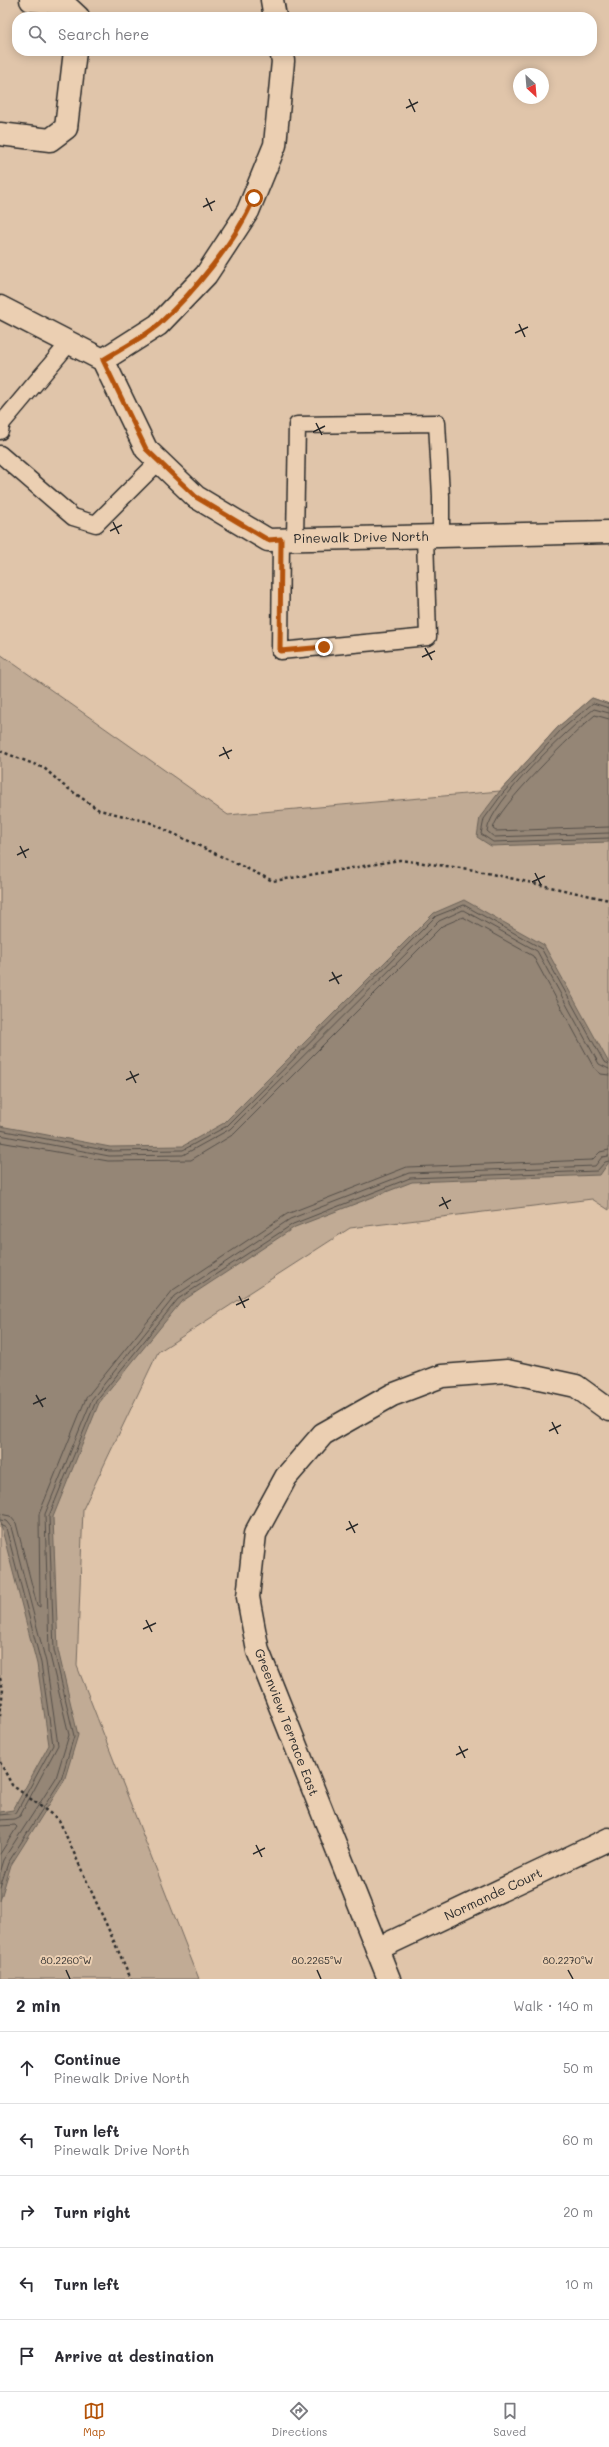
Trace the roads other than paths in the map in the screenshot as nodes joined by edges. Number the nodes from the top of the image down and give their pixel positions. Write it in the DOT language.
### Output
graph roads {
  1 [pos="31,0"];
  2 [pos="272,0"];
  3 [pos="73,12"];
  4 [pos="274,12"];
  5 [pos="74,56"];
  6 [pos="282,56"];
  7 [pos="0,134"];
  8 [pos="0,307"];
  9 [pos="69,343"];
  10 [pos="103,360"];
  11 [pos="0,431"];
  12 [pos="0,454"];
  13 [pos="159,461"];
  14 [pos="609,532"];
  15 [pos="433,536"];
  16 [pos="288,539"];
  17 [pos="609,1410"];
  18 [pos="609,1839"];
  19 [pos="377,1949"];
  20 [pos="389,1979"];
  1 -- 3 [label="street"];
  2 -- 4 [label="street"];
  5 -- 7 [label="street"];
  6 -- 10 [label="street"];
  8 -- 9 [label="street"];
  9 -- 10 [label="street"];
  9 -- 11 [label="lane"];
  10 -- 13 [label="street, Pinewalk Drive North"];
  12 -- 13 [label="lane"];
  13 -- 16 [label="street, Pinewalk Drive North"];
  14 -- 15 [label="street, Pinewalk Drive North"];
  15 -- 16 [label="street, Pinewalk Drive North"];
  15 -- 16 [label="lane"];
  15 -- 16 [label="lane"];
  17 -- 19 [label="street, Greenview Terrace East"];
  18 -- 19 [label="street, Normande Court"];
  19 -- 20 [label="street, Greenview Terrace East"];
}
